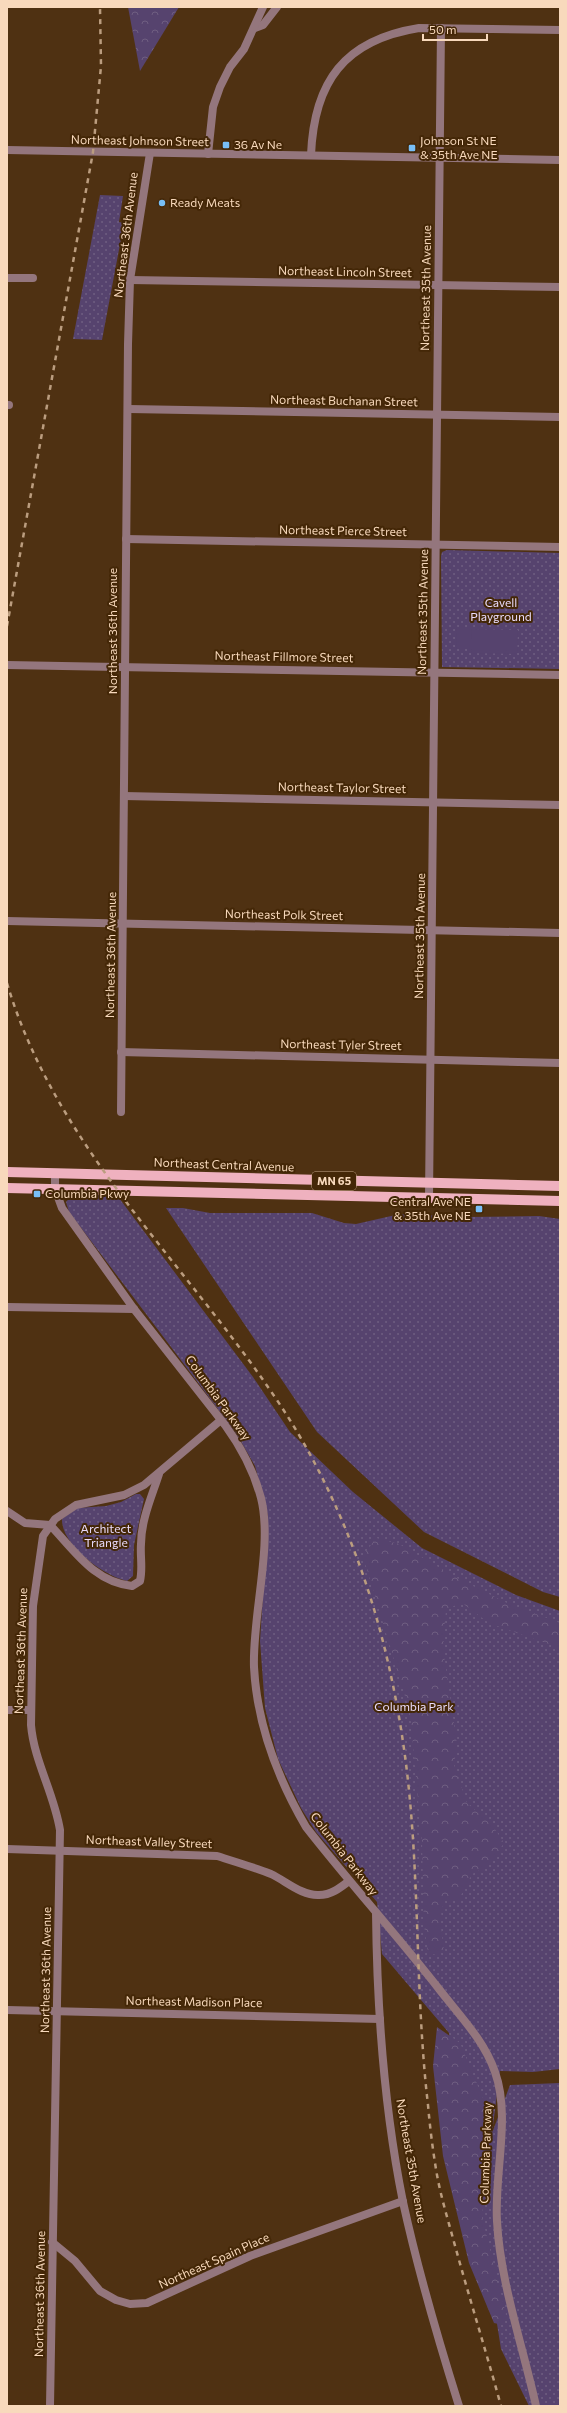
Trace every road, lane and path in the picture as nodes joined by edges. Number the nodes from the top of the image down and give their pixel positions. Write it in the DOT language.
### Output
graph roads {
  1 [pos="264,7"];
  2 [pos="278,7"];
  3 [pos="254,28"];
  4 [pos="441,28"];
  5 [pos="560,30"];
  6 [pos="7,150"];
  7 [pos="150,153"];
  8 [pos="208,154"];
  9 [pos="311,155"];
  10 [pos="440,158"];
  11 [pos="560,160"];
  12 [pos="7,278"];
  13 [pos="32,278"];
  14 [pos="130,280"];
  15 [pos="439,285"];
  16 [pos="560,287"];
  17 [pos="128,409"];
  18 [pos="437,415"];
  19 [pos="560,417"];
  20 [pos="126,539"];
  21 [pos="436,545"];
  22 [pos="560,547"];
  23 [pos="7,665"];
  24 [pos="125,666"];
  25 [pos="435,672"];
  26 [pos="560,675"];
  27 [pos="124,796"];
  28 [pos="434,802"];
  29 [pos="560,805"];
  30 [pos="7,921"];
  31 [pos="124,923"];
  32 [pos="432,930"];
  33 [pos="560,933"];
  34 [pos="121,1052"];
  35 [pos="431,1060"];
  36 [pos="560,1063"];
  37 [pos="121,1112"];
  38 [pos="7,1172"];
  39 [pos="54,1174"];
  40 [pos="430,1184"];
  41 [pos="560,1186"];
  42 [pos="7,1188"];
  43 [pos="55,1189"];
  44 [pos="429,1197"];
  45 [pos="560,1201"];
  46 [pos="7,1307"];
  47 [pos="134,1308"];
  48 [pos="221,1420"];
  49 [pos="160,1473"];
  50 [pos="7,1511"];
  51 [pos="50,1525"];
  52 [pos="7,1710"];
  53 [pos="31,1710"];
  54 [pos="7,1849"];
  55 [pos="59,1850"];
  56 [pos="349,1881"];
  57 [pos="376,1913"];
  58 [pos="7,2010"];
  59 [pos="57,2011"];
  60 [pos="380,2019"];
  61 [pos="403,2201"];
  62 [pos="52,2242"];
  63 [pos="50,2406"];
  64 [pos="459,2406"];
  65 [pos="536,2406"];
  1 -- 3 [label="street"];
  2 -- 3 [label="street"];
  3 -- 8 [label="street"];
  4 -- 5 [label="street"];
  4 -- 9 [label="street"];
  4 -- 10 [label="street, Northeast 35th Avenue"];
  6 -- 7 [label="street, Northeast Johnson Street"];
  7 -- 8 [label="street, Northeast Johnson Street"];
  7 -- 14 [label="street, Northeast 36th Avenue"];
  8 -- 9 [label="street, Northeast Johnson Street"];
  9 -- 10 [label="street, Northeast Johnson Street"];
  10 -- 11 [label="street, Northeast Johnson Street"];
  10 -- 15 [label="street, Northeast 35th Avenue"];
  12 -- 13 [label="street"];
  14 -- 15 [label="street, Northeast Lincoln Street"];
  14 -- 17 [label="street, Northeast 36th Avenue"];
  15 -- 16 [label="street, Northeast Lincoln Street"];
  15 -- 18 [label="street, Northeast 35th Avenue"];
  17 -- 18 [label="street, Northeast Buchanan Street"];
  17 -- 20 [label="street, Northeast 36th Avenue"];
  18 -- 19 [label="street, Northeast Buchanan Street"];
  18 -- 21 [label="street, Northeast 35th Avenue"];
  20 -- 21 [label="street, Northeast Pierce Street"];
  20 -- 24 [label="street, Northeast 36th Avenue"];
  21 -- 22 [label="street, Northeast Pierce Street"];
  21 -- 25 [label="street, Northeast 35th Avenue"];
  23 -- 24 [label="street, Northeast Fillmore Street"];
  24 -- 25 [label="street, Northeast Fillmore Street"];
  24 -- 27 [label="street, Northeast 36th Avenue"];
  25 -- 26 [label="street, Northeast Fillmore Street"];
  25 -- 28 [label="street, Northeast 35th Avenue"];
  27 -- 28 [label="street, Northeast Taylor Street"];
  27 -- 31 [label="street, Northeast 36th Avenue"];
  28 -- 29 [label="street, Northeast Taylor Street"];
  28 -- 32 [label="street, Northeast 35th Avenue"];
  30 -- 31 [label="street, Northeast Polk Street"];
  31 -- 32 [label="street, Northeast Polk Street"];
  31 -- 34 [label="street, Northeast 36th Avenue"];
  32 -- 33 [label="street, Northeast Polk Street"];
  32 -- 35 [label="street, Northeast 35th Avenue"];
  34 -- 35 [label="street, Northeast Tyler Street"];
  34 -- 37 [label="street, Northeast 36th Avenue"];
  35 -- 36 [label="street, Northeast Tyler Street"];
  35 -- 40 [label="street, Northeast 35th Avenue"];
  38 -- 39 [label="main road, Northeast Central Avenue / MN 65"];
  39 -- 40 [label="main road, Northeast Central Avenue / MN 65"];
  39 -- 43 [label="street, Columbia Parkway"];
  40 -- 41 [label="main road, Northeast Central Avenue / MN 65"];
  40 -- 44 [label="street, Northeast 35th Avenue"];
  42 -- 43 [label="main road, MN 65"];
  43 -- 44 [label="main road, MN 65"];
  43 -- 47 [label="street, Columbia Parkway"];
  44 -- 45 [label="main road, MN 65"];
  46 -- 47 [label="street"];
  47 -- 48 [label="street, Columbia Parkway"];
  48 -- 49 [label="street"];
  48 -- 56 [label="street, Columbia Parkway"];
  49 -- 51 [label="street"];
  49 -- 51 [label="street"];
  50 -- 51 [label="street"];
  51 -- 53 [label="street, Northeast 36th Avenue"];
  52 -- 53 [label="street"];
  53 -- 55 [label="street, Northeast 36th Avenue"];
  54 -- 55 [label="street, Northeast Valley Street"];
  55 -- 56 [label="street, Northeast Valley Street"];
  55 -- 59 [label="street, Northeast 36th Avenue"];
  56 -- 57 [label="street, Columbia Parkway"];
  57 -- 60 [label="street, Northeast 35th Avenue"];
  57 -- 65 [label="street, Columbia Parkway"];
  58 -- 59 [label="street, Northeast Madison Place"];
  59 -- 60 [label="street, Northeast Madison Place"];
  59 -- 62 [label="street, Northeast 36th Avenue"];
  60 -- 61 [label="street, Northeast 35th Avenue"];
  61 -- 62 [label="street, Northeast Spain Place"];
  61 -- 64 [label="street, Northeast 35th Avenue"];
  62 -- 63 [label="street, Northeast 36th Avenue"];
}
